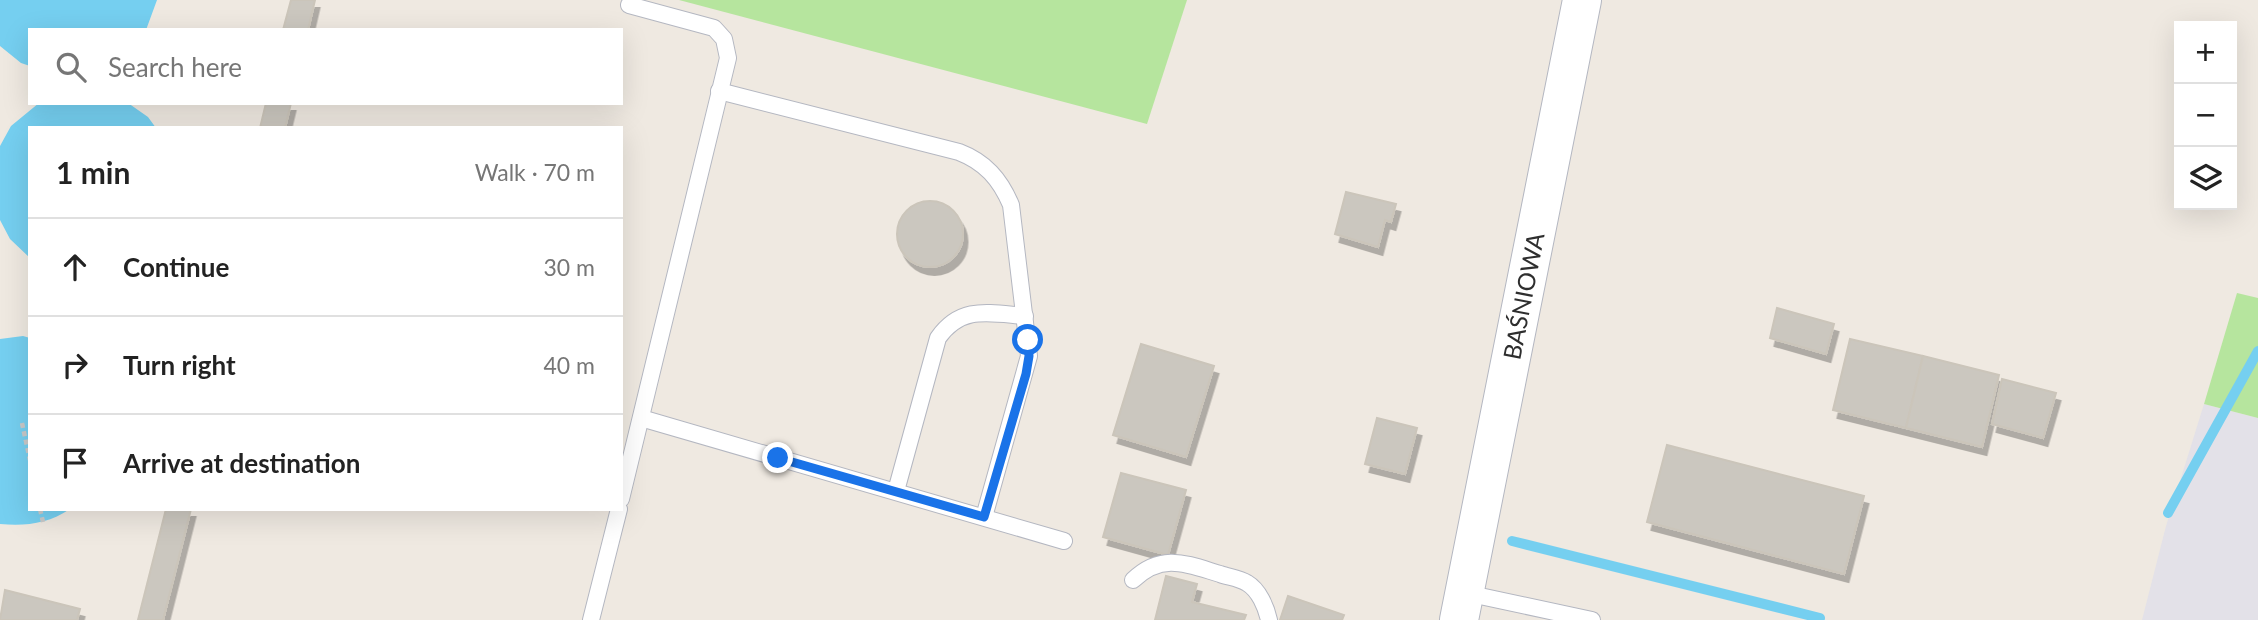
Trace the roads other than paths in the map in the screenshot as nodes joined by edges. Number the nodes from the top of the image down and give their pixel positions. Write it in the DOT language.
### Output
graph roads {
  1 [pos="1582,0"];
  2 [pos="629,5"];
  3 [pos="719,91"];
  4 [pos="1025,316"];
  5 [pos="641,418"];
  6 [pos="623,491"];
  7 [pos="896,491"];
  8 [pos="618,511"];
  9 [pos="984,517"];
  10 [pos="1064,541"];
  11 [pos="1133,580"];
  12 [pos="1462,606"];
  13 [pos="591,620"];
  14 [pos="1269,620"];
  15 [pos="1592,620"];
  1 -- 12 [label="main road, BAŚNIOWA"];
  2 -- 3 [label="lane"];
  3 -- 4 [label="lane"];
  3 -- 5 [label="lane"];
  4 -- 7 [label="lane"];
  4 -- 9 [label="lane"];
  5 -- 6 [label="lane"];
  5 -- 7 [label="lane"];
  7 -- 9 [label="lane"];
  8 -- 13 [label="lane"];
  9 -- 10 [label="lane"];
  11 -- 14 [label="lane"];
  12 -- 15 [label="lane"];
}
